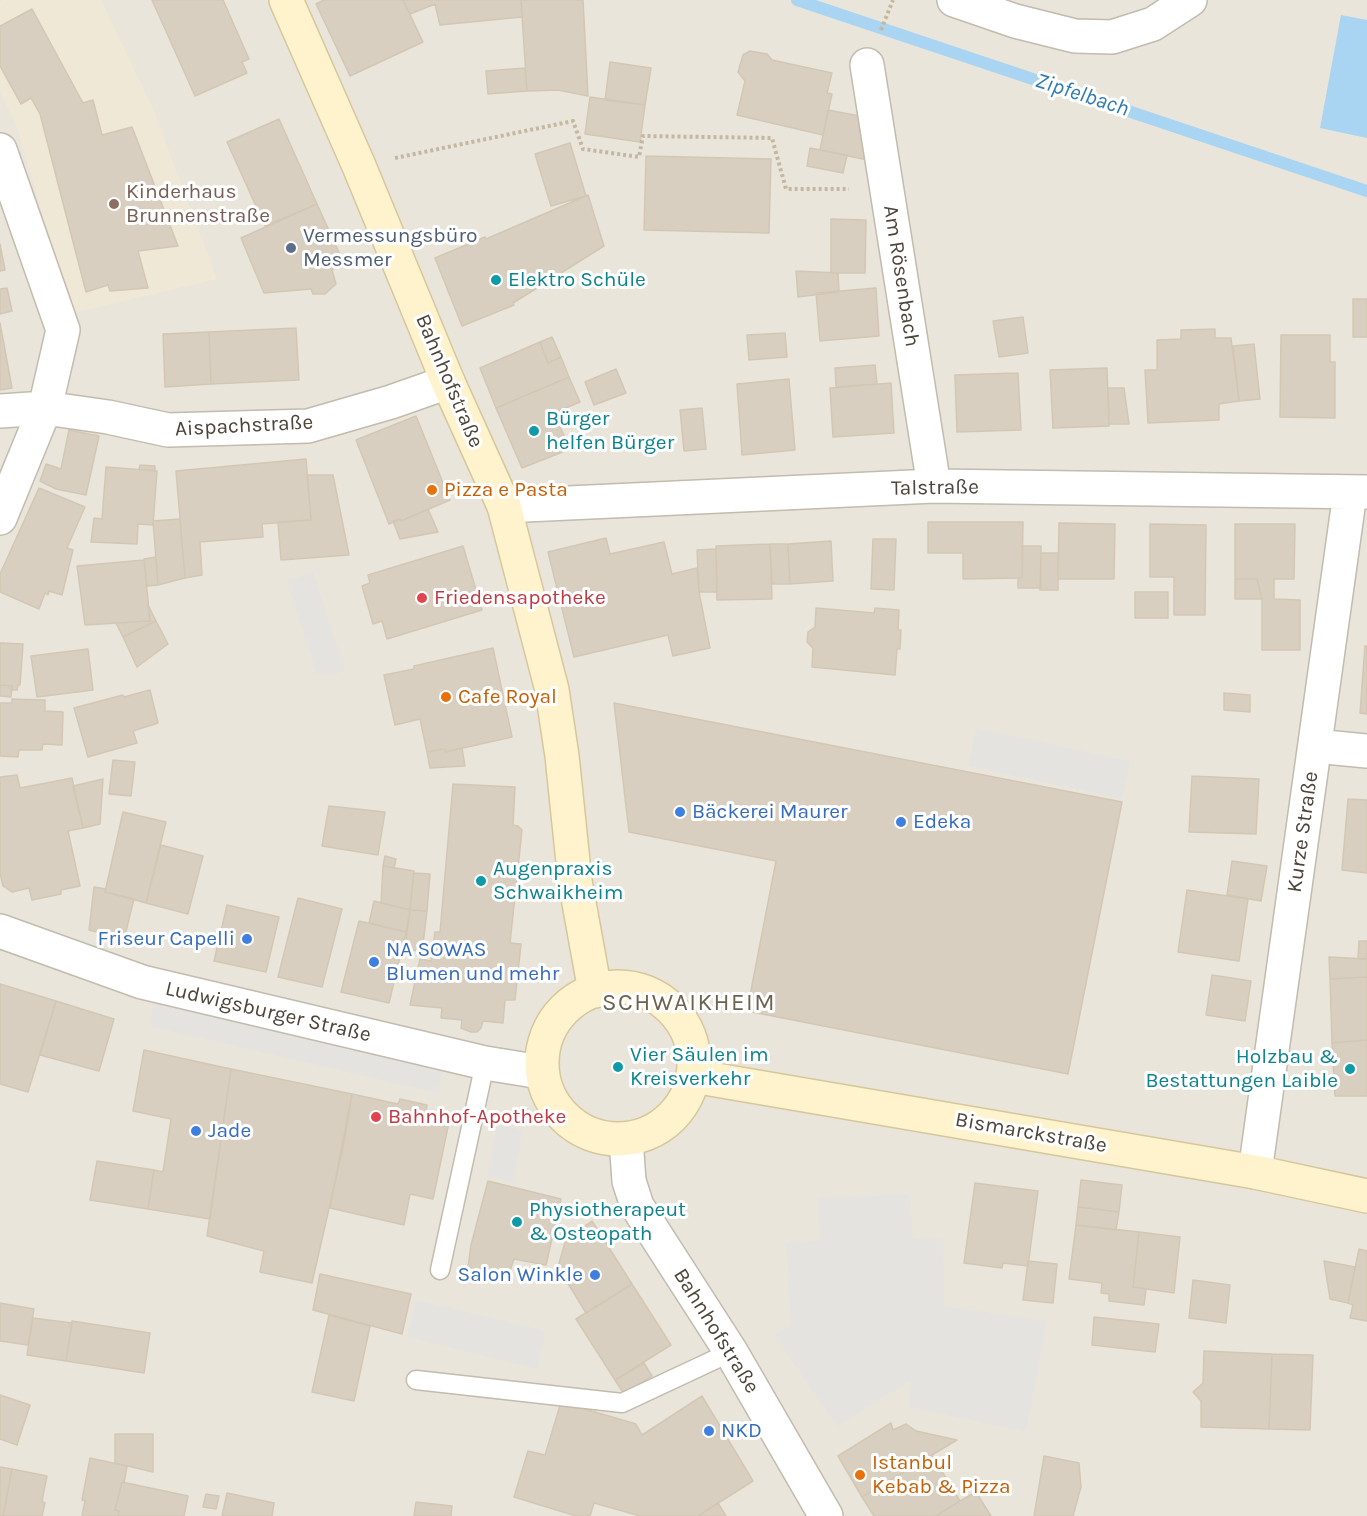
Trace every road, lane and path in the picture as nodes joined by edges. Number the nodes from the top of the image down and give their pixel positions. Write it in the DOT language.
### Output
graph roads {
  1 [pos="286,0"];
  2 [pos="954,0"];
  3 [pos="1190,0"];
  4 [pos="867,65"];
  5 [pos="0,150"];
  6 [pos="359,166"];
  7 [pos="887,188"];
  8 [pos="448,382"];
  9 [pos="45,408"];
  10 [pos="0,411"];
  11 [pos="934,486"];
  12 [pos="1359,492"];
  13 [pos="504,506"];
  14 [pos="0,518"];
  15 [pos="1315,746"];
  16 [pos="1367,751"];
  17 [pos="0,931"];
  18 [pos="595,991"];
  19 [pos="484,1063"];
  20 [pos="541,1072"];
  21 [pos="693,1076"];
  22 [pos="626,1139"];
  23 [pos="1255,1172"];
  24 [pos="1367,1196"];
  25 [pos="440,1270"];
  26 [pos="731,1352"];
  27 [pos="416,1380"];
  28 [pos="826,1516"];
  1 -- 6 [label="street, Bahnhofstraße"];
  2 -- 3 [label="street"];
  4 -- 7 [label="street, Am Rösenbach"];
  5 -- 9 [label="street"];
  6 -- 7 [label="path"];
  6 -- 8 [label="street, Bahnhofstraße"];
  7 -- 11 [label="street, Am Rösenbach"];
  8 -- 9 [label="street, Aispachstraße"];
  8 -- 13 [label="street, Bahnhofstraße"];
  9 -- 10 [label="street, Aispachstraße"];
  9 -- 14 [label="street"];
  11 -- 12 [label="street, Talstraße"];
  11 -- 13 [label="street, Talstraße"];
  12 -- 15 [label="street, Kurze Straße"];
  13 -- 18 [label="street, Bahnhofstraße"];
  15 -- 16 [label="street"];
  15 -- 23 [label="street, Kurze Straße"];
  17 -- 19 [label="street, Ludwigsburger Straße"];
  18 -- 20 [label="street"];
  18 -- 21 [label="street"];
  19 -- 20 [label="street, Ludwigsburger Straße"];
  19 -- 25 [label="lane"];
  20 -- 22 [label="street"];
  21 -- 22 [label="street"];
  21 -- 23 [label="street, Bismarckstraße"];
  22 -- 26 [label="street, Bahnhofstraße"];
  23 -- 24 [label="street, Bismarckstraße"];
  26 -- 27 [label="lane"];
  26 -- 28 [label="street, Bahnhofstraße"];
}
